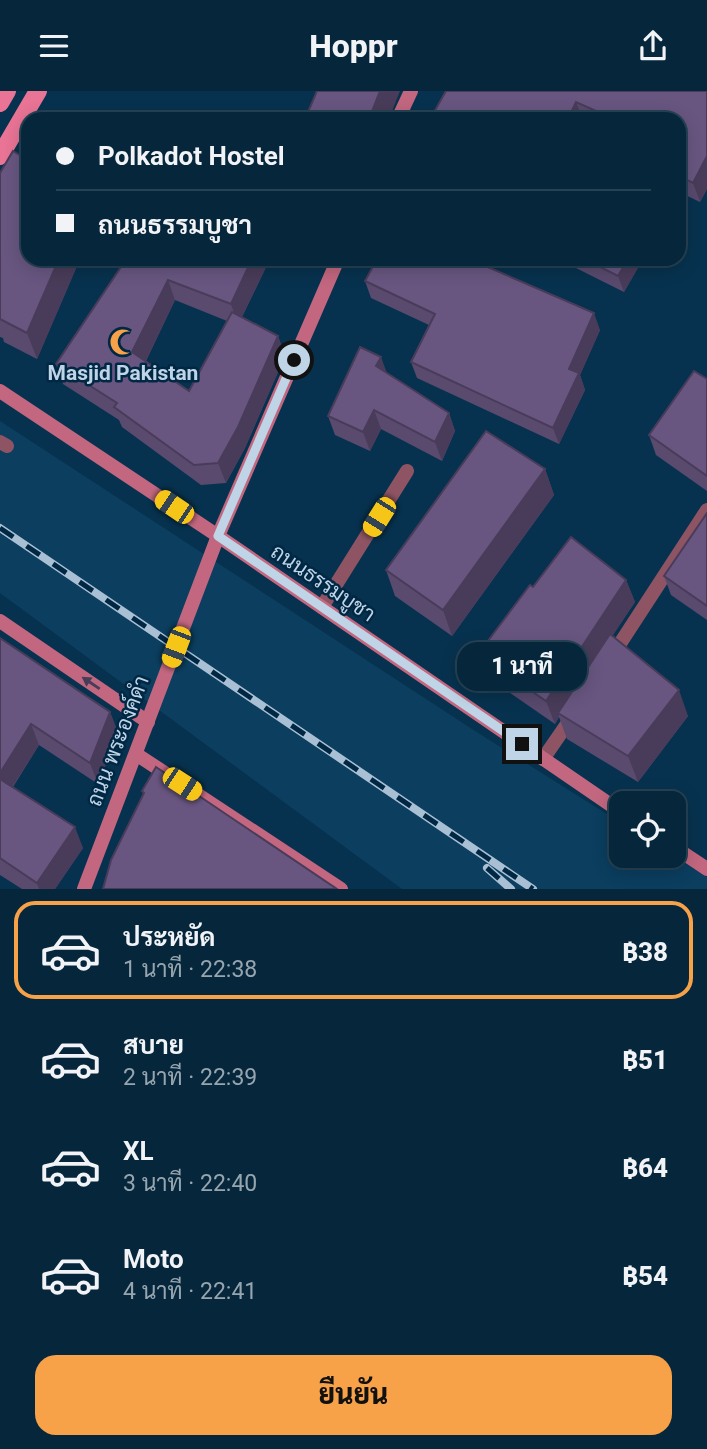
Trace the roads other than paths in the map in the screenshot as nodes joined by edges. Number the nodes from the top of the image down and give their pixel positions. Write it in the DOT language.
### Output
graph roads {
  1 [pos="7,91"];
  2 [pos="38,91"];
  3 [pos="411,91"];
  4 [pos="0,103"];
  5 [pos="26,112"];
  6 [pos="401,112"];
  7 [pos="21,120"];
  8 [pos="0,156"];
  9 [pos="335,266"];
  10 [pos="0,391"];
  11 [pos="407,471"];
  12 [pos="707,510"];
  13 [pos="218,536"];
  14 [pos="322,607"];
  15 [pos="0,621"];
  16 [pos="605,666"];
  17 [pos="582,701"];
  18 [pos="148,722"];
  19 [pos="136,754"];
  20 [pos="544,759"];
  21 [pos="609,803"];
  22 [pos="686,855"];
  23 [pos="707,869"];
  24 [pos="84,889"];
  25 [pos="341,889"];
  1 -- 4 [label="main road"];
  2 -- 5 [label="main road"];
  3 -- 6 [label="street"];
  7 -- 8 [label="main road"];
  9 -- 13 [label="street, ถนน พระองค์ดำ"];
  10 -- 13 [label="street, ถนนธรรมบูชา"];
  11 -- 14 [label="street"];
  12 -- 16 [label="street"];
  13 -- 14 [label="street, ถนนธรรมบูชา"];
  13 -- 18 [label="street, ถนน พระองค์ดำ"];
  14 -- 20 [label="street, ถนนธรรมบูชา"];
  18 -- 15 [label="street, one-way"];
  17 -- 20 [label="street"];
  18 -- 19 [label="street, ถนน พระองค์ดำ"];
  19 -- 24 [label="street, ถนน พระองค์ดำ"];
  19 -- 25 [label="street"];
  20 -- 21 [label="street, ถนนธรรมบูชา"];
  22 -- 23 [label="street"];
}
